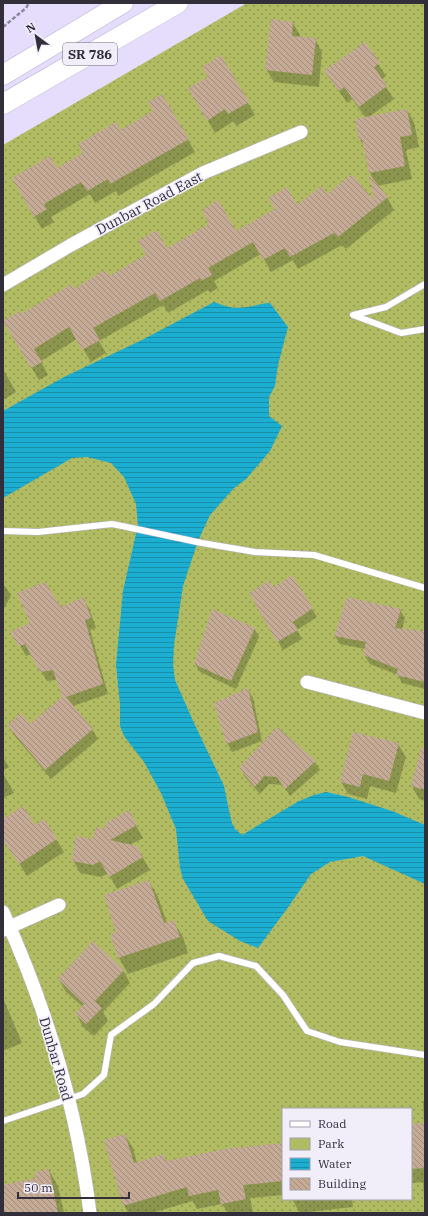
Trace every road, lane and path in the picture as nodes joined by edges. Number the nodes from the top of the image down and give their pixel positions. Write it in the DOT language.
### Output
graph roads {
  1 [pos="29,3"];
  2 [pos="123,3"];
  3 [pos="178,3"];
  4 [pos="3,27"];
  5 [pos="3,75"];
  6 [pos="3,104"];
  7 [pos="301,132"];
  8 [pos="425,284"];
  9 [pos="3,285"];
  10 [pos="425,329"];
  11 [pos="3,531"];
  12 [pos="425,588"];
  13 [pos="307,682"];
  14 [pos="425,713"];
  15 [pos="59,905"];
  16 [pos="3,912"];
  17 [pos="6,928"];
  18 [pos="425,1055"];
  19 [pos="68,1099"];
  20 [pos="3,1121"];
  21 [pos="90,1213"];
  1 -- 4 [label="path"];
  2 -- 5 [label="main road, SR 786"];
  3 -- 6 [label="main road, SR 786"];
  7 -- 9 [label="street, Dunbar Road East"];
  8 -- 10 [label="lane"];
  11 -- 12 [label="lane"];
  13 -- 14 [label="street"];
  15 -- 17 [label="street"];
  16 -- 17 [label="street, Dunbar Road"];
  17 -- 19 [label="street, Dunbar Road"];
  18 -- 19 [label="lane"];
  19 -- 20 [label="lane"];
  19 -- 21 [label="street, Dunbar Road"];
}
